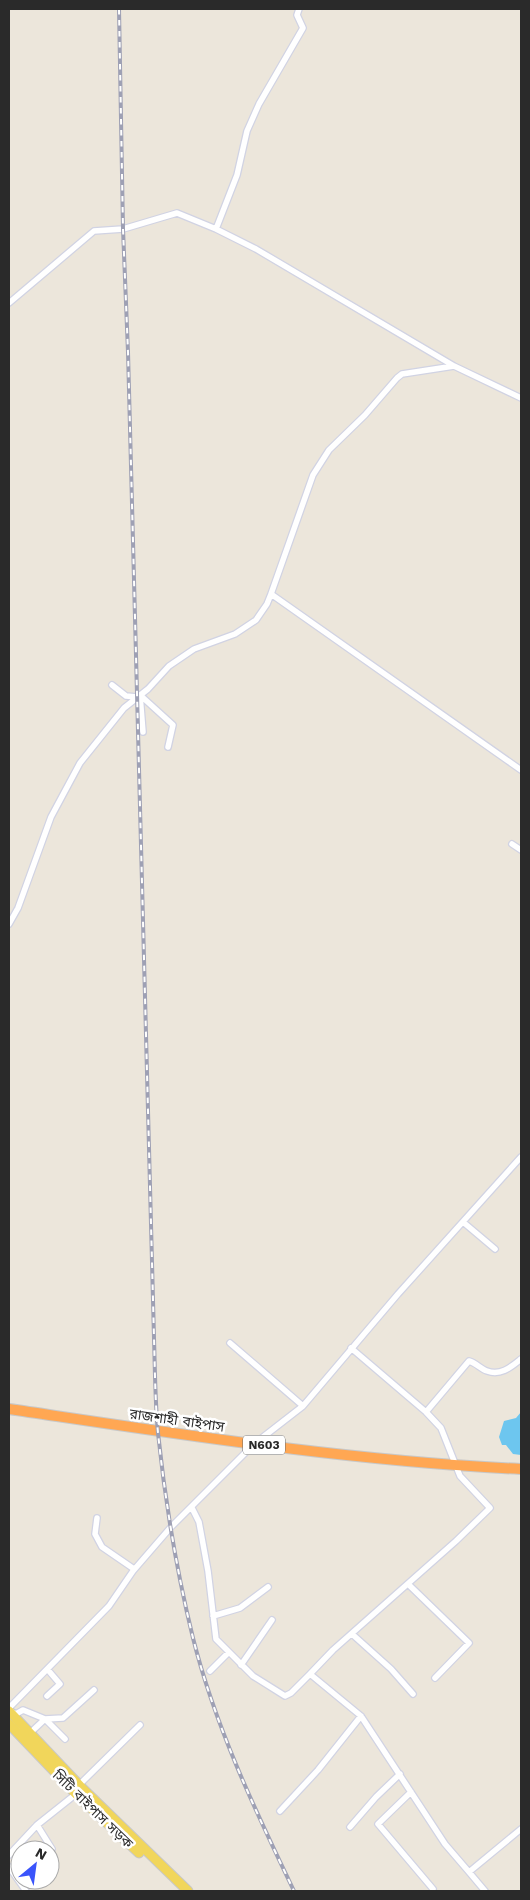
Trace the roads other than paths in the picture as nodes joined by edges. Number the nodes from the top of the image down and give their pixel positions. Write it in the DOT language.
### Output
graph roads {
  1 [pos="299,9"];
  2 [pos="216,229"];
  3 [pos="9,303"];
  4 [pos="454,366"];
  5 [pos="521,398"];
  6 [pos="272,594"];
  7 [pos="112,685"];
  8 [pos="138,696"];
  9 [pos="143,732"];
  10 [pos="168,747"];
  11 [pos="521,770"];
  12 [pos="512,844"];
  13 [pos="521,850"];
  14 [pos="9,924"];
  15 [pos="521,1157"];
  16 [pos="463,1222"];
  17 [pos="495,1249"];
  18 [pos="230,1343"];
  19 [pos="351,1348"];
  20 [pos="521,1359"];
  21 [pos="303,1406"];
  22 [pos="9,1409"];
  23 [pos="426,1412"];
  24 [pos="254,1444"];
  25 [pos="455,1466"];
  26 [pos="521,1469"];
  27 [pos="192,1508"];
  28 [pos="97,1518"];
  29 [pos="134,1569"];
  30 [pos="408,1584"];
  31 [pos="268,1587"];
  32 [pos="213,1616"];
  33 [pos="272,1620"];
  34 [pos="352,1634"];
  35 [pos="229,1652"];
  36 [pos="241,1665"];
  37 [pos="48,1670"];
  38 [pos="210,1671"];
  39 [pos="310,1674"];
  40 [pos="435,1678"];
  41 [pos="94,1690"];
  42 [pos="413,1694"];
  43 [pos="47,1696"];
  44 [pos="9,1710"];
  45 [pos="360,1716"];
  46 [pos="45,1719"];
  47 [pos="9,1724"];
  48 [pos="140,1725"];
  49 [pos="30,1734"];
  50 [pos="65,1739"];
  51 [pos="400,1774"];
  52 [pos="79,1785"];
  53 [pos="411,1792"];
  54 [pos="76,1794"];
  55 [pos="280,1810"];
  56 [pos="37,1825"];
  57 [pos="350,1827"];
  58 [pos="521,1829"];
  59 [pos="22,1840"];
  60 [pos="46,1840"];
  61 [pos="469,1872"];
  62 [pos="433,1889"];
  63 [pos="180,1891"];
  64 [pos="188,1891"];
  65 [pos="485,1891"];
  1 -- 2 [label="street"];
  2 -- 3 [label="street"];
  2 -- 4 [label="street"];
  4 -- 5 [label="street"];
  4 -- 6 [label="street"];
  6 -- 8 [label="street"];
  6 -- 11 [label="street"];
  7 -- 8 [label="street"];
  8 -- 9 [label="street"];
  8 -- 10 [label="street"];
  8 -- 14 [label="street"];
  12 -- 13 [label="street"];
  15 -- 16 [label="street"];
  16 -- 17 [label="street"];
  16 -- 19 [label="street"];
  18 -- 21 [label="street"];
  19 -- 21 [label="street"];
  19 -- 23 [label="street"];
  20 -- 23 [label="street"];
  21 -- 24 [label="street"];
  22 -- 24 [label="highway, রাজশাহী বাইপাস / N603"];
  23 -- 25 [label="street"];
  24 -- 25 [label="highway, রাজশাহী বাইপাস / N603"];
  24 -- 27 [label="street"];
  25 -- 26 [label="highway, রাজশাহী বাইপাস / N603"];
  25 -- 30 [label="street"];
  27 -- 29 [label="street"];
  27 -- 32 [label="street"];
  28 -- 29 [label="street"];
  29 -- 37 [label="street"];
  30 -- 34 [label="street"];
  30 -- 40 [label="street"];
  31 -- 32 [label="street"];
  32 -- 35 [label="street"];
  33 -- 36 [label="street"];
  34 -- 39 [label="street"];
  34 -- 42 [label="street"];
  35 -- 36 [label="street"];
  35 -- 38 [label="street"];
  36 -- 39 [label="street"];
  37 -- 43 [label="street"];
  37 -- 44 [label="street"];
  39 -- 45 [label="street"];
  41 -- 46 [label="street"];
  44 -- 46 [label="street"];
  44 -- 49 [label="main road"];
  45 -- 51 [label="street"];
  45 -- 55 [label="street"];
  46 -- 49 [label="street"];
  46 -- 50 [label="street"];
  47 -- 54 [label="main road, সিটি বাইপাস সড়ক"];
  48 -- 52 [label="street"];
  49 -- 52 [label="main road"];
  51 -- 53 [label="street"];
  51 -- 57 [label="street"];
  52 -- 64 [label="main road"];
  53 -- 61 [label="street"];
  53 -- 62 [label="street"];
  54 -- 56 [label="street"];
  54 -- 63 [label="main road, সিটি বাইপাস সড়ক"];
  56 -- 59 [label="street"];
  56 -- 60 [label="street"];
  58 -- 61 [label="street"];
  61 -- 65 [label="street"];
}
